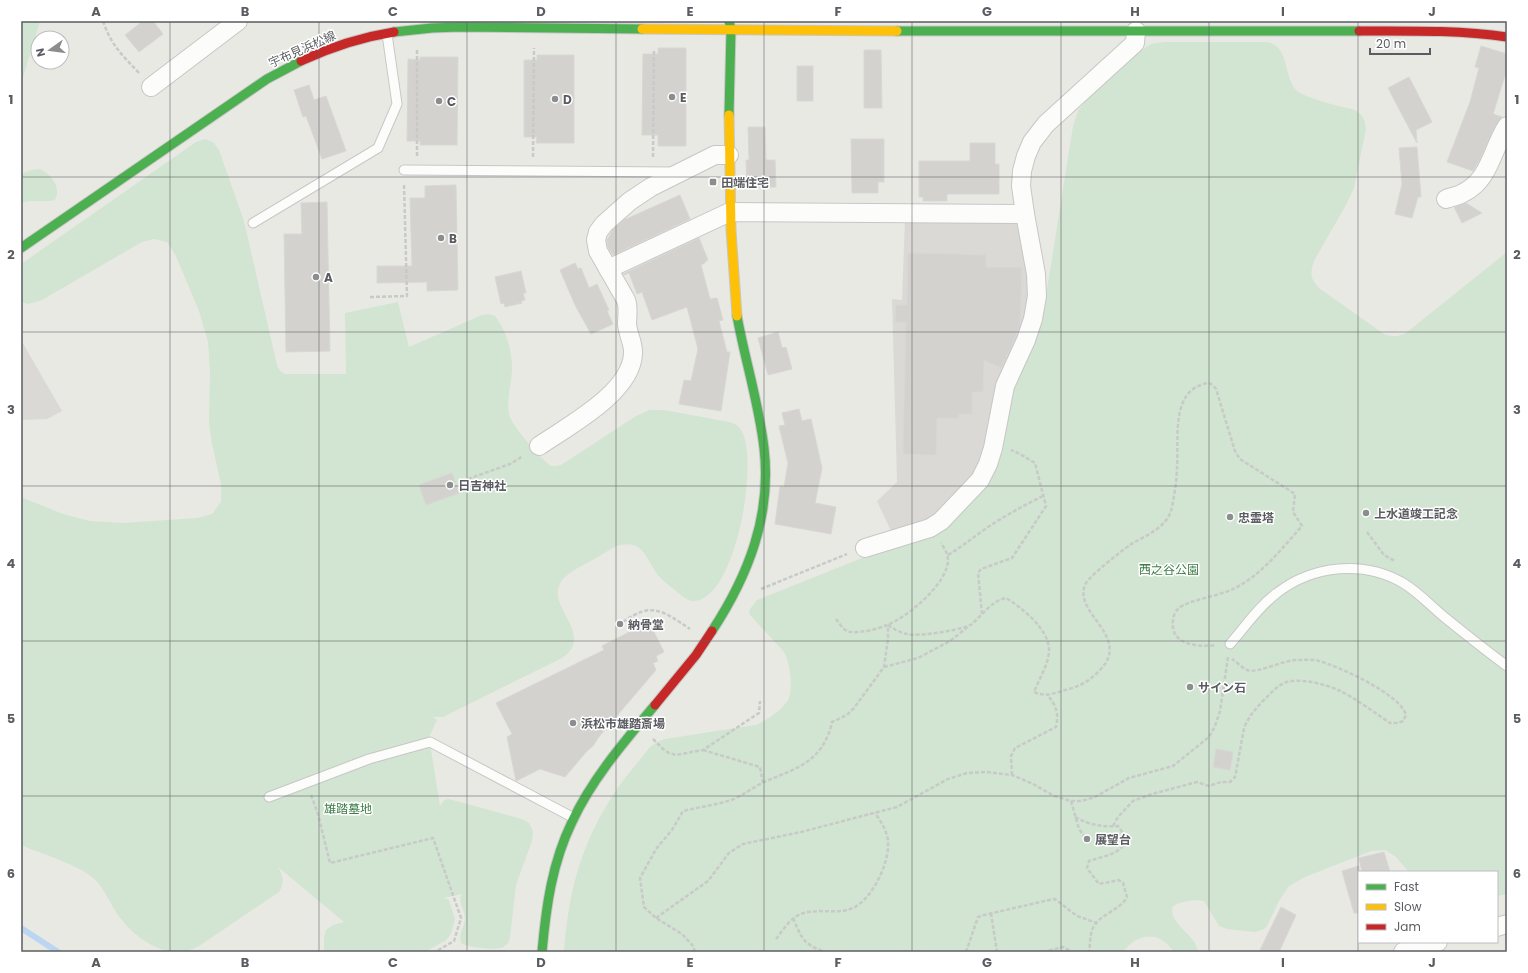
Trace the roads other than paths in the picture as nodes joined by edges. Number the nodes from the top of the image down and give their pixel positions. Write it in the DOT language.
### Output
graph roads {
  1 [pos="238,21"];
  2 [pos="454,24"];
  3 [pos="730,25"];
  4 [pos="1231,26"];
  5 [pos="1324,26"];
  6 [pos="1136,31"];
  7 [pos="387,32"];
  8 [pos="1507,34"];
  9 [pos="151,87"];
  10 [pos="1507,126"];
  11 [pos="729,155"];
  12 [pos="404,170"];
  13 [pos="681,172"];
  14 [pos="1446,200"];
  15 [pos="730,212"];
  16 [pos="1025,214"];
  17 [pos="253,223"];
  18 [pos="21,248"];
  19 [pos="608,268"];
  20 [pos="539,446"];
  21 [pos="864,548"];
  22 [pos="1230,644"];
  23 [pos="1507,666"];
  24 [pos="269,797"];
  25 [pos="574,818"];
  26 [pos="1434,943"];
  27 [pos="542,952"];
  28 [pos="1403,952"];
  1 -- 9 [label="street"];
  2 -- 3 [label="main road, 宇布見浜松線"];
  2 -- 7 [label="main road, 宇布見浜松線"];
  3 -- 6 [label="main road, 宇布見浜松線"];
  3 -- 11 [label="main road"];
  4 -- 5 [label="main road, 宇布見浜松線"];
  4 -- 6 [label="main road, 宇布見浜松線"];
  5 -- 8 [label="main road, 宇布見浜松線"];
  6 -- 16 [label="street"];
  7 -- 17 [label="lane"];
  7 -- 18 [label="main road, 宇布見浜松線"];
  10 -- 14 [label="street"];
  11 -- 13 [label="street"];
  11 -- 15 [label="main road"];
  12 -- 13 [label="lane"];
  13 -- 19 [label="street"];
  15 -- 16 [label="street"];
  15 -- 19 [label="street"];
  15 -- 25 [label="main road"];
  16 -- 21 [label="street"];
  19 -- 20 [label="street"];
  22 -- 23 [label="lane"];
  24 -- 25 [label="lane"];
  25 -- 27 [label="main road"];
  26 -- 28 [label="street"];
}
